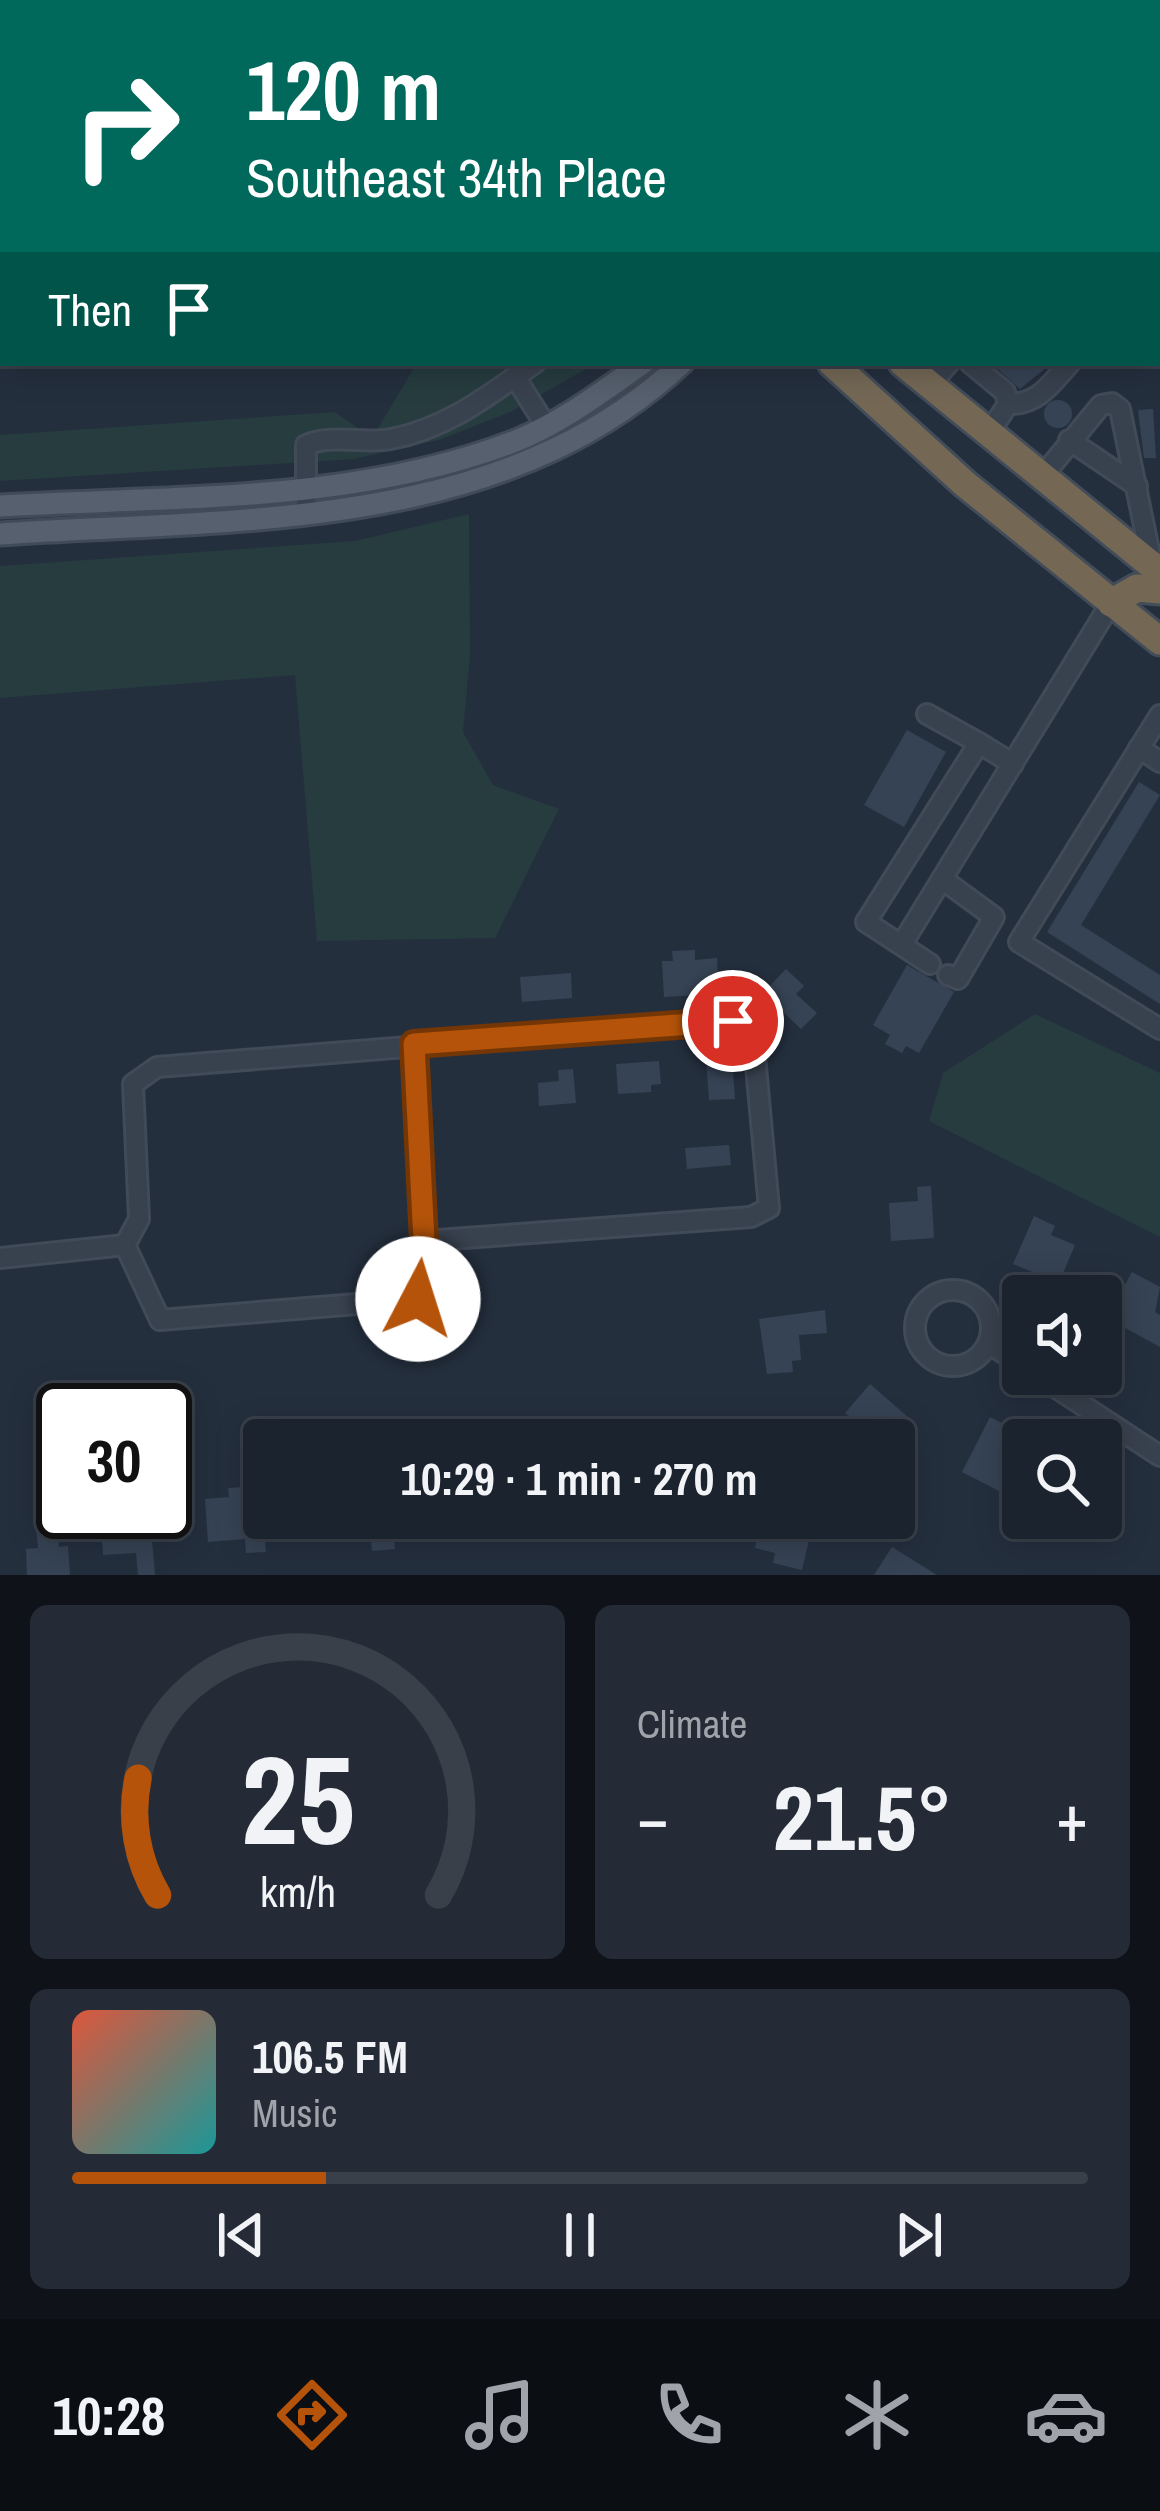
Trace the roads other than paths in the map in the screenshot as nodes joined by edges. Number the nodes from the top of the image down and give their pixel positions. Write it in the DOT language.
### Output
graph roads {
  1 [pos="638,366"];
  2 [pos="679,366"];
  3 [pos="835,366"];
  4 [pos="906,366"];
  5 [pos="946,366"];
  6 [pos="974,366"];
  7 [pos="1067,366"];
  8 [pos="521,369"];
  9 [pos="929,386"];
  10 [pos="1008,404"];
  11 [pos="546,425"];
  12 [pos="987,436"];
  13 [pos="1069,440"];
  14 [pos="1040,479"];
  15 [pos="1137,486"];
  16 [pos="304,487"];
  17 [pos="0,506"];
  18 [pos="305,513"];
  19 [pos="0,534"];
  20 [pos="1157,576"];
  21 [pos="1111,603"];
  22 [pos="1160,641"];
  23 [pos="927,714"];
  24 [pos="1160,714"];
  25 [pos="979,743"];
  26 [pos="1138,748"];
  27 [pos="1160,762"];
  28 [pos="1012,764"];
  29 [pos="942,880"];
  30 [pos="902,944"];
  31 [pos="930,964"];
  32 [pos="953,977"];
  33 [pos="1160,1029"];
  34 [pos="414,1044"];
  35 [pos="424,1241"];
  36 [pos="125,1245"];
  37 [pos="0,1258"];
  38 [pos="989,1344"];
  39 [pos="1002,1352"];
  40 [pos="1067,1395"];
  41 [pos="1160,1456"];
  1 -- 11 [label="main road"];
  2 -- 18 [label="main road"];
  3 -- 21 [label="highway"];
  4 -- 9 [label="highway"];
  5 -- 9 [label="street"];
  6 -- 10 [label="street"];
  7 -- 10 [label="street"];
  8 -- 11 [label="street"];
  8 -- 16 [label="street"];
  9 -- 12 [label="highway"];
  10 -- 12 [label="street"];
  11 -- 16 [label="main road"];
  12 -- 14 [label="highway"];
  13 -- 14 [label="street"];
  13 -- 15 [label="street"];
  13 -- 15 [label="street"];
  14 -- 20 [label="highway"];
  15 -- 20 [label="street"];
  16 -- 17 [label="main road"];
  16 -- 18 [label="street"];
  18 -- 19 [label="main road"];
  20 -- 21 [label="highway"];
  21 -- 22 [label="highway"];
  21 -- 28 [label="street"];
  23 -- 25 [label="street"];
  24 -- 26 [label="street"];
  25 -- 28 [label="street"];
  25 -- 30 [label="street"];
  26 -- 27 [label="street"];
  26 -- 33 [label="street"];
  28 -- 29 [label="street"];
  29 -- 30 [label="street"];
  29 -- 32 [label="street"];
  30 -- 31 [label="street"];
  34 -- 35 [label="street"];
  34 -- 35 [label="street"];
  34 -- 36 [label="street"];
  35 -- 36 [label="street"];
  36 -- 37 [label="street"];
  38 -- 38 [label="street"];
  38 -- 39 [label="street"];
  40 -- 41 [label="street"];
}
